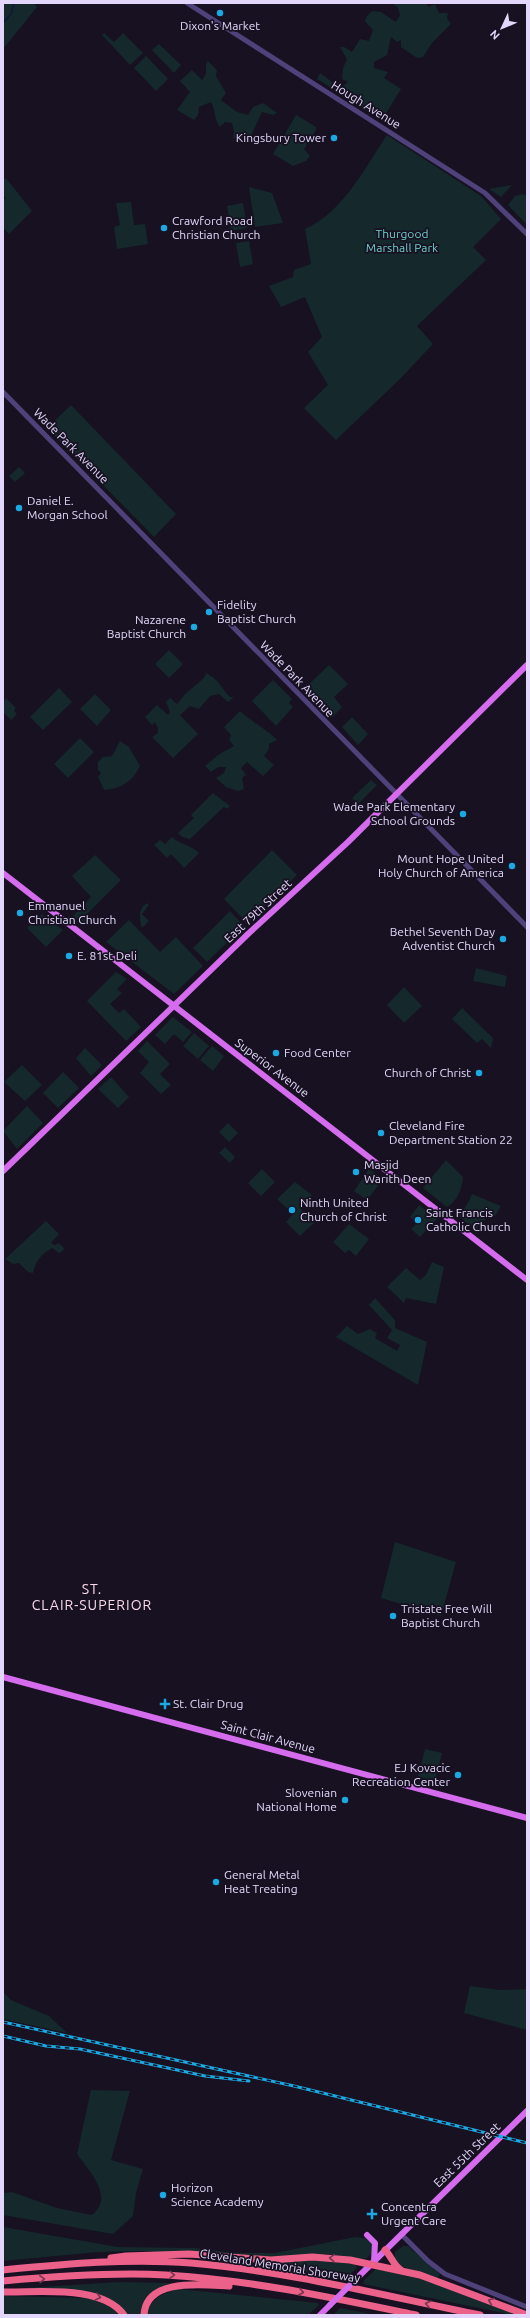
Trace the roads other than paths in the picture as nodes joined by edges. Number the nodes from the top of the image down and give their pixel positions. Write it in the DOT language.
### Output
graph roads {
  1 [pos="186,3"];
  2 [pos="527,234"];
  3 [pos="3,392"];
  4 [pos="527,665"];
  5 [pos="396,794"];
  6 [pos="3,873"];
  7 [pos="527,926"];
  8 [pos="174,1006"];
  9 [pos="3,1171"];
  10 [pos="527,1280"];
  11 [pos="3,1677"];
  12 [pos="527,1818"];
  13 [pos="527,2111"];
  14 [pos="401,2234"];
  15 [pos="367,2235"];
  16 [pos="385,2250"];
  17 [pos="88,2262"];
  18 [pos="372,2263"];
  19 [pos="3,2270"];
  20 [pos="403,2271"];
  21 [pos="3,2281"];
  22 [pos="263,2286"];
  23 [pos="3,2292"];
  24 [pos="527,2307"];
  25 [pos="329,2310"];
  26 [pos="119,2312"];
  27 [pos="124,2315"];
  28 [pos="144,2315"];
  29 [pos="320,2315"];
  30 [pos="416,2315"];
  31 [pos="480,2315"];
  32 [pos="527,2315"];
  1 -- 2 [label="street, Hough Avenue"];
  3 -- 5 [label="street, Wade Park Avenue"];
  4 -- 5 [label="main road, East 79th Street"];
  5 -- 7 [label="street, Wade Park Avenue"];
  5 -- 8 [label="main road, East 79th Street"];
  6 -- 8 [label="main road, Superior Avenue"];
  8 -- 9 [label="main road, East 79th Street"];
  8 -- 10 [label="main road, Superior Avenue"];
  11 -- 12 [label="main road, Saint Clair Avenue"];
  13 -- 14 [label="main road, East 55th Street"];
  14 -- 16 [label="main road, East 55th Street"];
  14 -- 24 [label="street"];
  15 -- 18 [label="main road"];
  16 -- 18 [label="main road, East 55th Street"];
  16 -- 20 [label="highway"];
  18 -- 17 [label="highway, one-way"];
  17 -- 19 [label="highway, Cleveland Memorial Shoreway"];
  31 -- 17 [label="highway, Cleveland Memorial Shoreway, one-way"];
  18 -- 20 [label="highway"];
  18 -- 25 [label="main road, East 55th Street, bridge"];
  32 -- 20 [label="highway, one-way"];
  21 -- 22 [label="highway, Cleveland Memorial Shoreway, one-way"];
  22 -- 28 [label="highway"];
  22 -- 30 [label="highway, Cleveland Memorial Shoreway, one-way"];
  23 -- 26 [label="highway, one-way"];
  25 -- 29 [label="main road, East 55th Street"];
  26 -- 27 [label="highway"];
}
